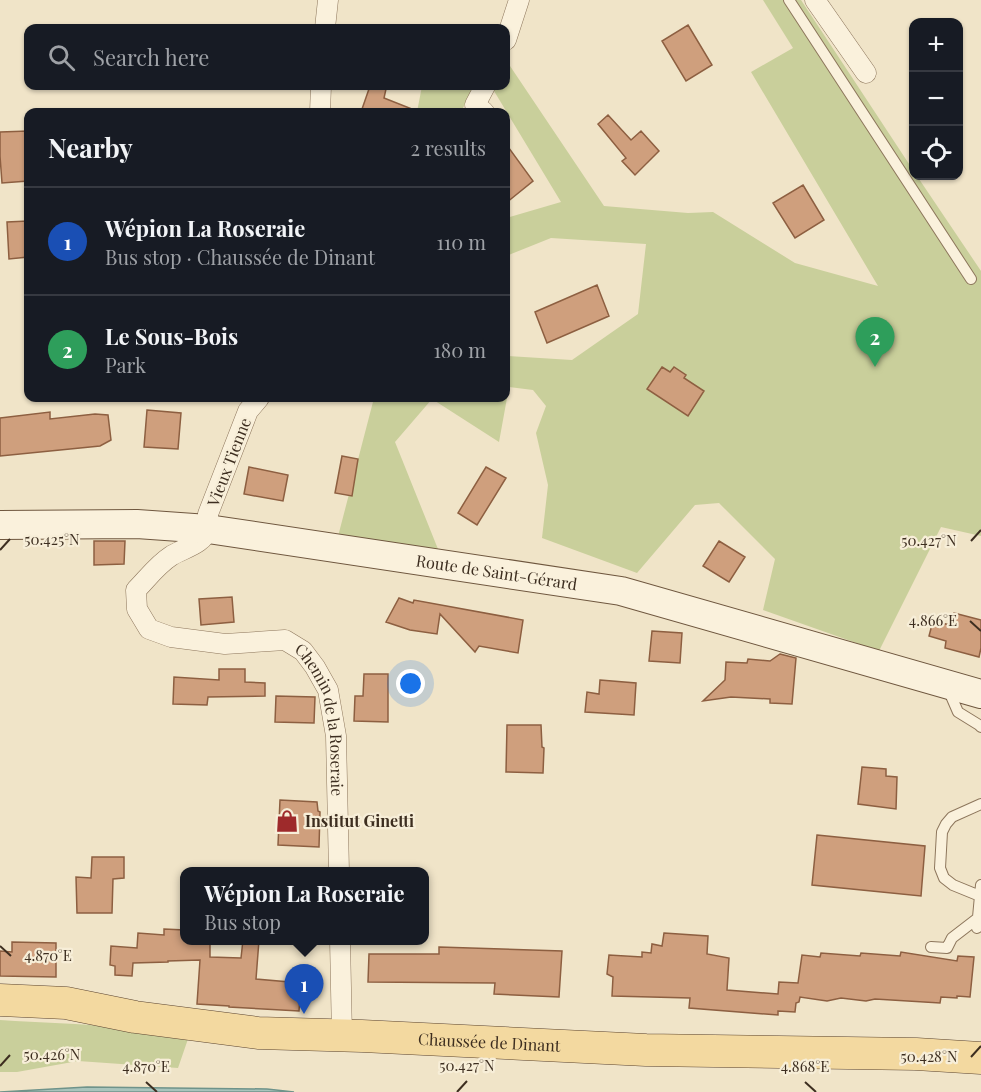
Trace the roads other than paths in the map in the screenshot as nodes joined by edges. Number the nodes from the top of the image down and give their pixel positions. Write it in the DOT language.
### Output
graph roads {
  1 [pos="328,0"];
  2 [pos="519,0"];
  3 [pos="789,0"];
  4 [pos="815,0"];
  5 [pos="325,24"];
  6 [pos="510,28"];
  7 [pos="866,73"];
  8 [pos="321,90"];
  9 [pos="483,90"];
  10 [pos="320,108"];
  11 [pos="479,108"];
  12 [pos="971,279"];
  13 [pos="256,402"];
  14 [pos="0,525"];
  15 [pos="208,529"];
  16 [pos="945,684"];
  17 [pos="981,694"];
  18 [pos="981,728"];
  19 [pos="981,804"];
  20 [pos="339,867"];
  21 [pos="980,891"];
  22 [pos="340,945"];
  23 [pos="930,947"];
  24 [pos="0,1000"];
  25 [pos="342,1036"];
  26 [pos="981,1058"];
  1 -- 5 [label="street"];
  2 -- 6 [label="street"];
  3 -- 12 [label="lane"];
  4 -- 7 [label="street"];
  8 -- 10 [label="street"];
  9 -- 11 [label="street"];
  13 -- 15 [label="street, Vieux Tienne"];
  14 -- 15 [label="main road, Route de Saint-Gérard"];
  15 -- 16 [label="main road, Route de Saint-Gérard"];
  15 -- 20 [label="street, Chemin de la Roseraie"];
  16 -- 17 [label="main road, Route de Saint-Gérard"];
  16 -- 18 [label="lane"];
  19 -- 21 [label="lane"];
  21 -- 23 [label="lane"];
  22 -- 25 [label="street"];
  24 -- 25 [label="main road, Chaussée de Dinant"];
  25 -- 26 [label="main road, Chaussée de Dinant"];
}
